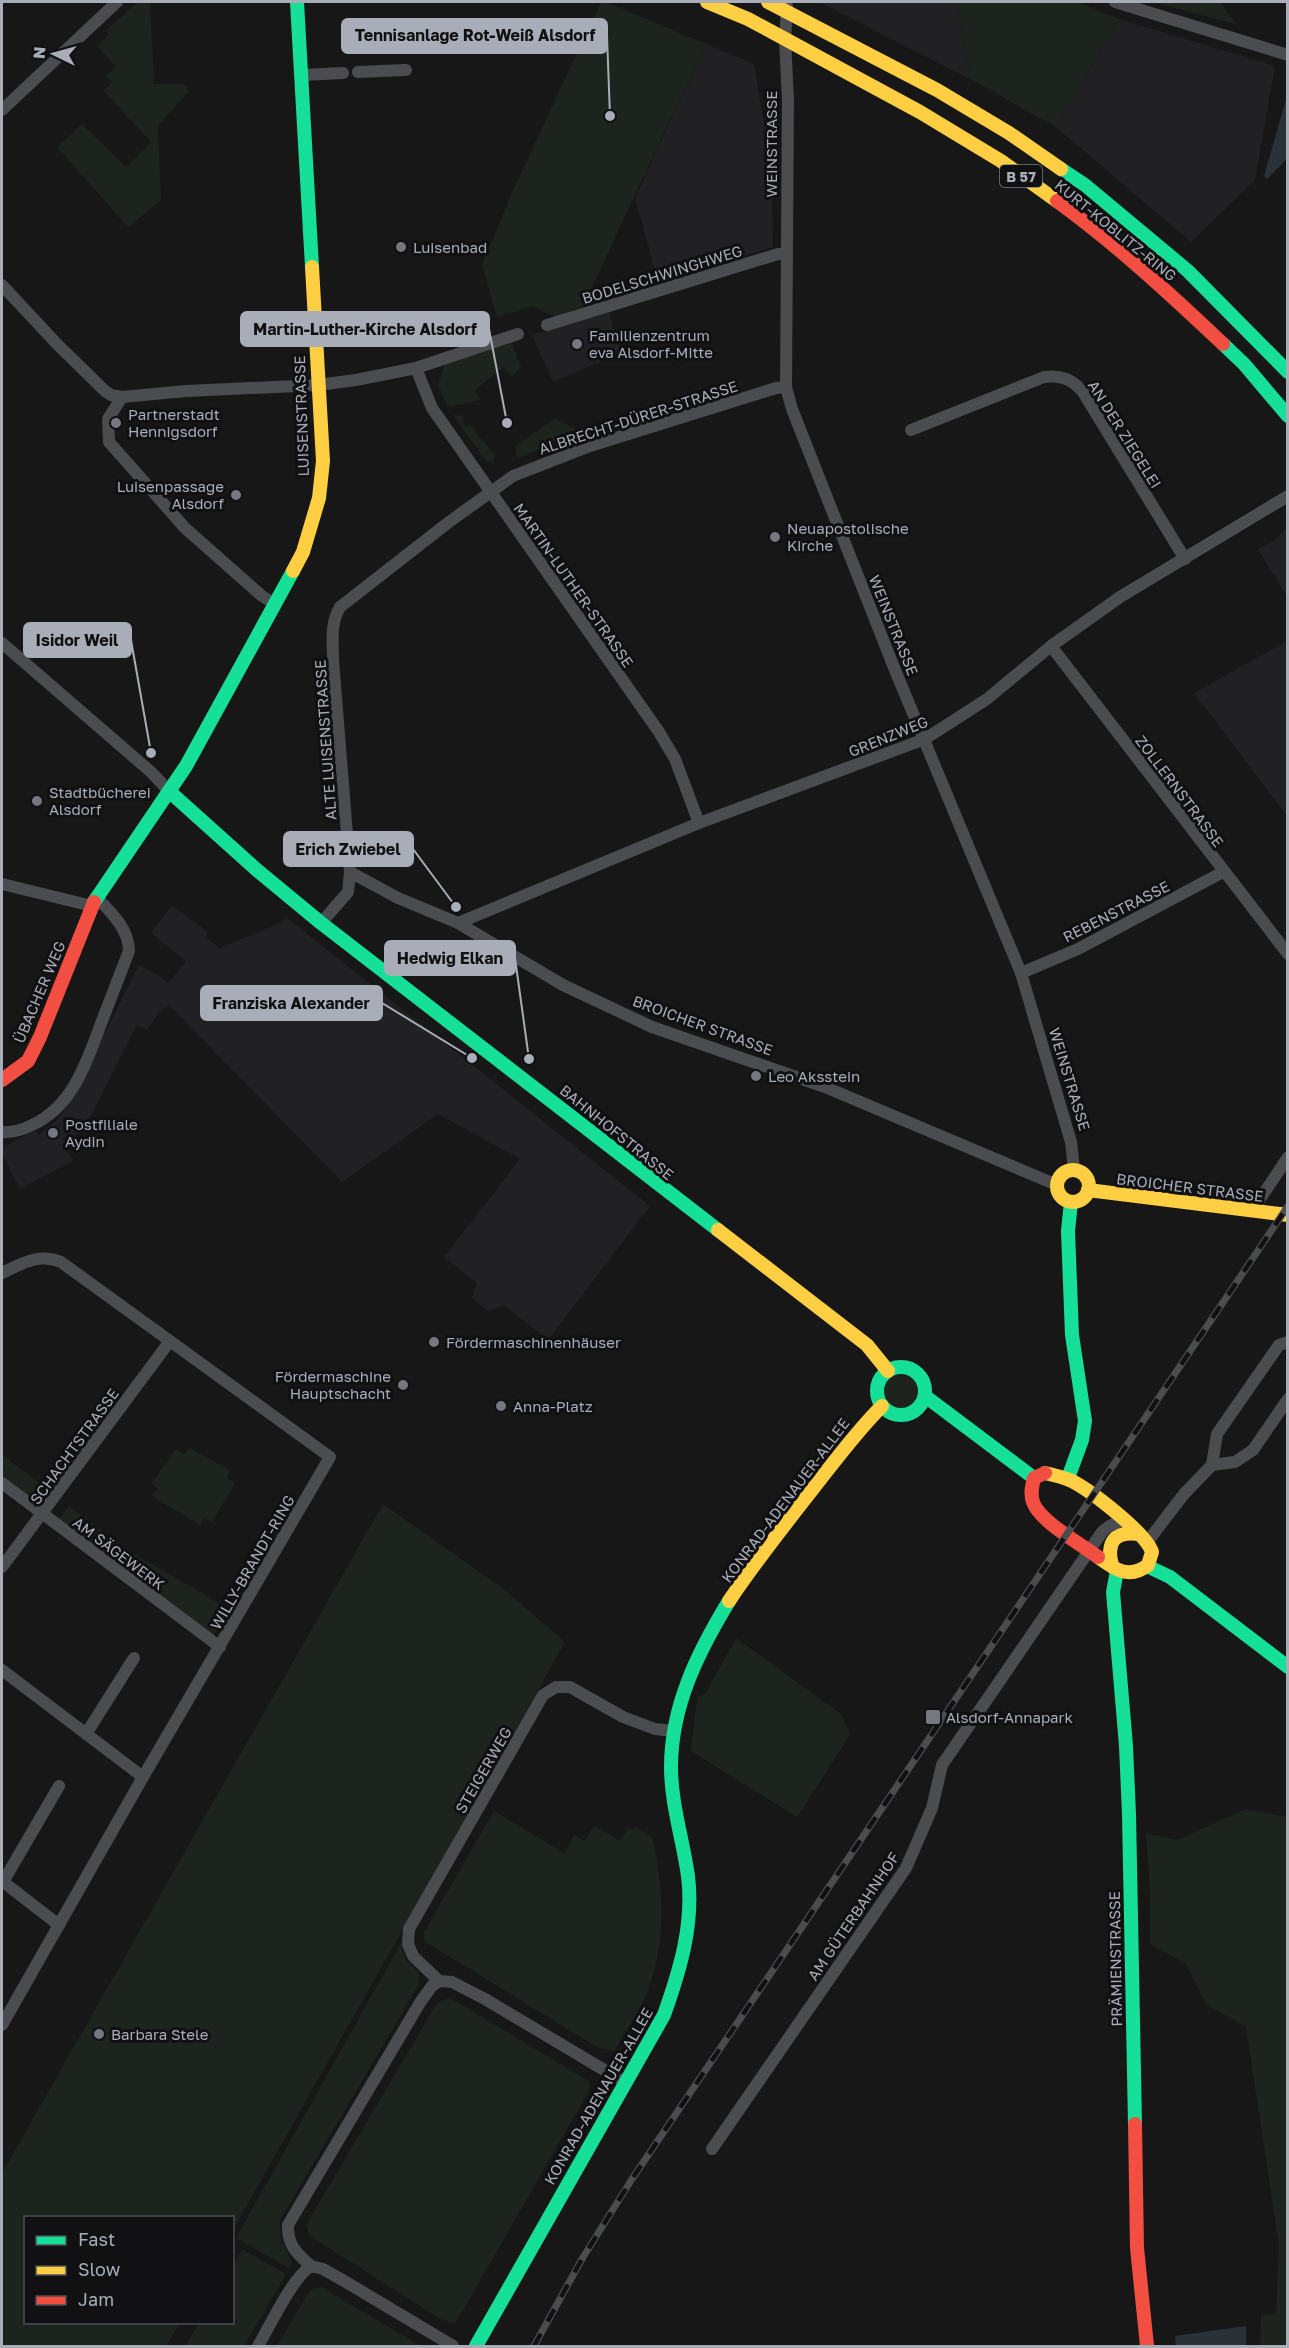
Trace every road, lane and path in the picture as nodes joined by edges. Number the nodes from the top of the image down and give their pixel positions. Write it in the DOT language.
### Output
graph roads {
  1 [pos="117,2"];
  2 [pos="297,2"];
  3 [pos="707,2"];
  4 [pos="768,2"];
  5 [pos="1115,2"];
  6 [pos="787,7"];
  7 [pos="785,40"];
  8 [pos="1287,55"];
  9 [pos="406,70"];
  10 [pos="358,72"];
  11 [pos="343,73"];
  12 [pos="302,75"];
  13 [pos="2,110"];
  14 [pos="787,254"];
  15 [pos="2,285"];
  16 [pos="547,325"];
  17 [pos="518,334"];
  18 [pos="416,368"];
  19 [pos="1287,372"];
  20 [pos="318,385"];
  21 [pos="786,387"];
  22 [pos="122,397"];
  23 [pos="1287,416"];
  24 [pos="911,430"];
  25 [pos="491,491"];
  26 [pos="1287,496"];
  27 [pos="1185,559"];
  28 [pos="275,604"];
  29 [pos="334,617"];
  30 [pos="2,643"];
  31 [pos="1051,646"];
  32 [pos="925,739"];
  33 [pos="170,792"];
  34 [pos="699,823"];
  35 [pos="350,872"];
  36 [pos="1223,872"];
  37 [pos="2,884"];
  38 [pos="94,901"];
  39 [pos="321,923"];
  40 [pos="458,923"];
  41 [pos="1287,954"];
  42 [pos="1021,973"];
  43 [pos="2,1080"];
  44 [pos="2,1132"];
  45 [pos="1287,1157"];
  46 [pos="1074,1169"];
  47 [pos="1057,1185"];
  48 [pos="1088,1190"];
  49 [pos="1071,1202"];
  50 [pos="1252,1212"];
  51 [pos="1287,1215"];
  52 [pos="2,1273"];
  53 [pos="170,1341"];
  54 [pos="1287,1342"];
  55 [pos="888,1371"];
  56 [pos="924,1396"];
  57 [pos="882,1406"];
  58 [pos="1285,1408"];
  59 [pos="1212,1465"];
  60 [pos="1034,1478"];
  61 [pos="1068,1478"];
  62 [pos="2,1483"];
  63 [pos="42,1515"];
  64 [pos="1126,1523"];
  65 [pos="1143,1537"];
  66 [pos="1088,1550"];
  67 [pos="1147,1566"];
  68 [pos="2,1567"];
  69 [pos="1114,1568"];
  70 [pos="220,1647"];
  71 [pos="134,1658"];
  72 [pos="1287,1667"];
  73 [pos="2,1670"];
  74 [pos="674,1731"];
  75 [pos="86,1734"];
  76 [pos="143,1777"];
  77 [pos="58,1786"];
  78 [pos="2,1882"];
  79 [pos="59,1924"];
  80 [pos="439,1981"];
  81 [pos="2,2025"];
  82 [pos="626,2084"];
  83 [pos="712,2149"];
  84 [pos="312,2266"];
  85 [pos="258,2346"];
  86 [pos="453,2346"];
  87 [pos="476,2346"];
  88 [pos="1147,2346"];
  1 -- 13 [label="street"];
  2 -- 12 [label="main road, LUISENSTRASSE"];
  3 -- 7 [label="main road, KURT-KOBLITZ-RING / B 57"];
  4 -- 6 [label="main road, KURT-KOBLITZ-RING / B 57"];
  5 -- 8 [label="street"];
  6 -- 7 [label="street, WEINSTRASSE"];
  6 -- 19 [label="main road, KURT-KOBLITZ-RING / B 57"];
  7 -- 14 [label="street, WEINSTRASSE"];
  7 -- 23 [label="main road, KURT-KOBLITZ-RING / B 57"];
  9 -- 10 [label="street"];
  11 -- 12 [label="street"];
  12 -- 20 [label="main road, LUISENSTRASSE"];
  14 -- 16 [label="street, BODELSCHWINGHWEG"];
  14 -- 21 [label="street, WEINSTRASSE"];
  15 -- 22 [label="street"];
  17 -- 18 [label="street"];
  18 -- 20 [label="street"];
  18 -- 25 [label="street, MARTIN-LUTHER-STRASSE"];
  20 -- 22 [label="street"];
  20 -- 28 [label="main road, LUISENSTRASSE"];
  21 -- 25 [label="street, ALBRECHT-DÜRER-STRASSE"];
  21 -- 32 [label="street, WEINSTRASSE"];
  22 -- 28 [label="street"];
  24 -- 27 [label="street, AN DER ZIEGELEI"];
  25 -- 29 [label="street, ALBRECHT-DÜRER-STRASSE"];
  25 -- 34 [label="street, MARTIN-LUTHER-STRASSE"];
  26 -- 27 [label="street, GRENZWEG"];
  27 -- 31 [label="street, GRENZWEG"];
  28 -- 33 [label="main road, LUISENSTRASSE"];
  29 -- 35 [label="street, ALTE LUISENSTRASSE"];
  30 -- 33 [label="street"];
  31 -- 32 [label="street, GRENZWEG"];
  31 -- 36 [label="street, ZOLLERNSTRASSE"];
  32 -- 34 [label="street, GRENZWEG"];
  32 -- 42 [label="street, WEINSTRASSE"];
  33 -- 38 [label="main road, ÜBACHER WEG"];
  33 -- 39 [label="main road, BAHNHOFSTRASSE"];
  34 -- 40 [label="street, GRENZWEG"];
  35 -- 39 [label="street, ALTE LUISENSTRASSE"];
  35 -- 40 [label="street, BROICHER STRASSE"];
  36 -- 41 [label="street, ZOLLERNSTRASSE"];
  36 -- 42 [label="street, REBENSTRASSE"];
  37 -- 38 [label="street"];
  38 -- 43 [label="main road, ÜBACHER WEG"];
  38 -- 44 [label="street"];
  39 -- 55 [label="main road, BAHNHOFSTRASSE"];
  40 -- 47 [label="street, BROICHER STRASSE"];
  42 -- 46 [label="street, WEINSTRASSE"];
  45 -- 50 [label="street"];
  46 -- 47 [label="main road"];
  46 -- 48 [label="main road"];
  47 -- 49 [label="main road"];
  48 -- 49 [label="main road"];
  48 -- 50 [label="main road, BROICHER STRASSE"];
  49 -- 61 [label="main road"];
  50 -- 51 [label="main road, BROICHER STRASSE"];
  52 -- 53 [label="street, WILLY-BRANDT-RING"];
  53 -- 63 [label="street, SCHACHTSTRASSE"];
  53 -- 70 [label="street, WILLY-BRANDT-RING"];
  54 -- 59 [label="street"];
  55 -- 56 [label="main road"];
  55 -- 57 [label="main road"];
  56 -- 57 [label="main road"];
  56 -- 60 [label="main road"];
  57 -- 74 [label="main road, KONRAD-ADENAUER-ALLEE"];
  58 -- 59 [label="street"];
  59 -- 65 [label="street"];
  60 -- 61 [label="main road"];
  60 -- 66 [label="main road"];
  61 -- 64 [label="main road"];
  62 -- 63 [label="street, AM SÄGEWERK"];
  63 -- 68 [label="street, SCHACHTSTRASSE"];
  63 -- 70 [label="street, AM SÄGEWERK"];
  64 -- 65 [label="main road"];
  64 -- 66 [label="street, AM GÜTERBAHNHOF"];
  65 -- 67 [label="main road"];
  65 -- 69 [label="main road"];
  66 -- 69 [label="main road"];
  66 -- 83 [label="street, AM GÜTERBAHNHOF"];
  67 -- 69 [label="main road"];
  67 -- 72 [label="main road"];
  69 -- 88 [label="main road, PRÄMIENSTRASSE"];
  70 -- 76 [label="street, WILLY-BRANDT-RING"];
  71 -- 75 [label="street"];
  73 -- 75 [label="street"];
  74 -- 80 [label="street, STEIGERWEG"];
  74 -- 82 [label="main road, KONRAD-ADENAUER-ALLEE"];
  75 -- 76 [label="street"];
  76 -- 79 [label="street, WILLY-BRANDT-RING"];
  77 -- 78 [label="street"];
  78 -- 79 [label="street"];
  79 -- 81 [label="street, WILLY-BRANDT-RING"];
  80 -- 82 [label="street, STEIGERWEG"];
  80 -- 84 [label="street"];
  82 -- 87 [label="main road, KONRAD-ADENAUER-ALLEE"];
  84 -- 85 [label="street"];
  84 -- 86 [label="street"];
}
